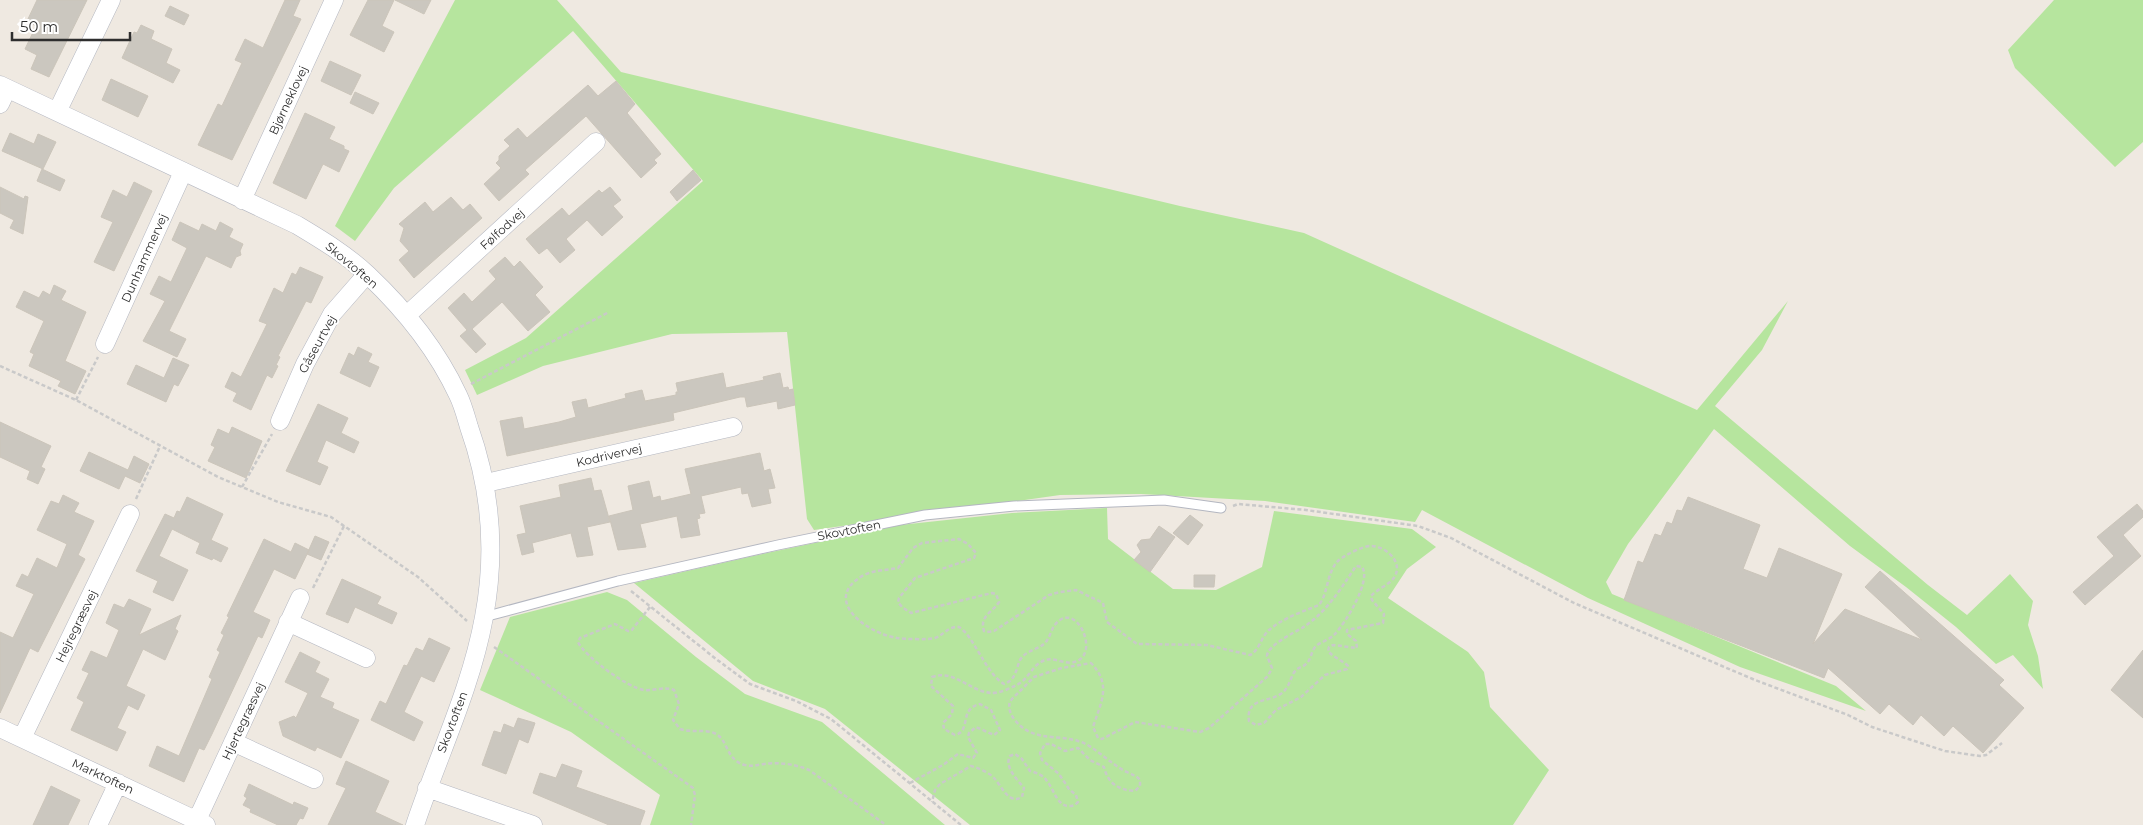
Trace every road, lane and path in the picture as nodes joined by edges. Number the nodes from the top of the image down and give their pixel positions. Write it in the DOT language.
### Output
graph roads {
  1 [pos="111,0"];
  2 [pos="334,0"];
  3 [pos="2,93"];
  4 [pos="57,112"];
  5 [pos="596,142"];
  6 [pos="183,172"];
  7 [pos="242,200"];
  8 [pos="367,274"];
  9 [pos="609,312"];
  10 [pos="407,315"];
  11 [pos="105,344"];
  12 [pos="0,366"];
  13 [pos="456,392"];
  14 [pos="76,400"];
  15 [pos="280,421"];
  16 [pos="733,427"];
  17 [pos="160,446"];
  18 [pos="486,483"];
  19 [pos="242,487"];
  20 [pos="1221,508"];
  21 [pos="130,514"];
  22 [pos="344,526"];
  23 [pos="618,581"];
  24 [pos="300,598"];
  25 [pos="650,607"];
  26 [pos="288,622"];
  27 [pos="483,625"];
  28 [pos="366,658"];
  29 [pos="0,728"];
  30 [pos="22,738"];
  31 [pos="233,742"];
  32 [pos="2002,743"];
  33 [pos="314,779"];
  34 [pos="118,783"];
  35 [pos="910,783"];
  36 [pos="427,788"];
  37 [pos="932,802"];
  38 [pos="202,823"];
  39 [pos="98,825"];
  40 [pos="415,825"];
  41 [pos="533,825"];
  42 [pos="690,825"];
  43 [pos="886,825"];
  44 [pos="961,825"];
  1 -- 4 [label="street"];
  2 -- 7 [label="street, Bjørneklovej"];
  3 -- 4 [label="street, Skovtoften"];
  4 -- 6 [label="street, Skovtoften"];
  5 -- 10 [label="street, Følfodvej"];
  6 -- 7 [label="street, Skovtoften"];
  6 -- 11 [label="street, Dunhammervej"];
  7 -- 8 [label="street, Skovtoften"];
  8 -- 10 [label="street, Skovtoften"];
  8 -- 15 [label="street, Gåseurtvej"];
  9 -- 13 [label="path"];
  10 -- 13 [label="street, Skovtoften"];
  11 -- 14 [label="path"];
  12 -- 14 [label="path"];
  13 -- 18 [label="street, Skovtoften"];
  14 -- 17 [label="path"];
  15 -- 19 [label="path"];
  16 -- 18 [label="street, Kodrivervej"];
  17 -- 19 [label="path"];
  17 -- 21 [label="path"];
  18 -- 27 [label="street, Skovtoften"];
  19 -- 22 [label="path"];
  20 -- 23 [label="lane, Skovtoften"];
  20 -- 32 [label="path"];
  21 -- 30 [label="street, Hejregræsvej"];
  22 -- 24 [label="path"];
  22 -- 27 [label="path"];
  23 -- 25 [label="path"];
  23 -- 27 [label="lane, Skovtoften"];
  24 -- 26 [label="street, Hjertegræsvej"];
  25 -- 35 [label="path"];
  25 -- 43 [label="path"];
  26 -- 28 [label="street"];
  26 -- 31 [label="street, Hjertegræsvej"];
  27 -- 36 [label="street, Skovtoften"];
  27 -- 42 [label="path"];
  29 -- 30 [label="street, Marktoften"];
  30 -- 34 [label="street, Marktoften"];
  31 -- 33 [label="street"];
  31 -- 38 [label="street, Hjertegræsvej"];
  34 -- 38 [label="street, Marktoften"];
  34 -- 39 [label="street"];
  35 -- 37 [label="path"];
  35 -- 37 [label="path"];
  36 -- 40 [label="street, Skovtoften"];
  36 -- 41 [label="street"];
  37 -- 44 [label="path"];
}
